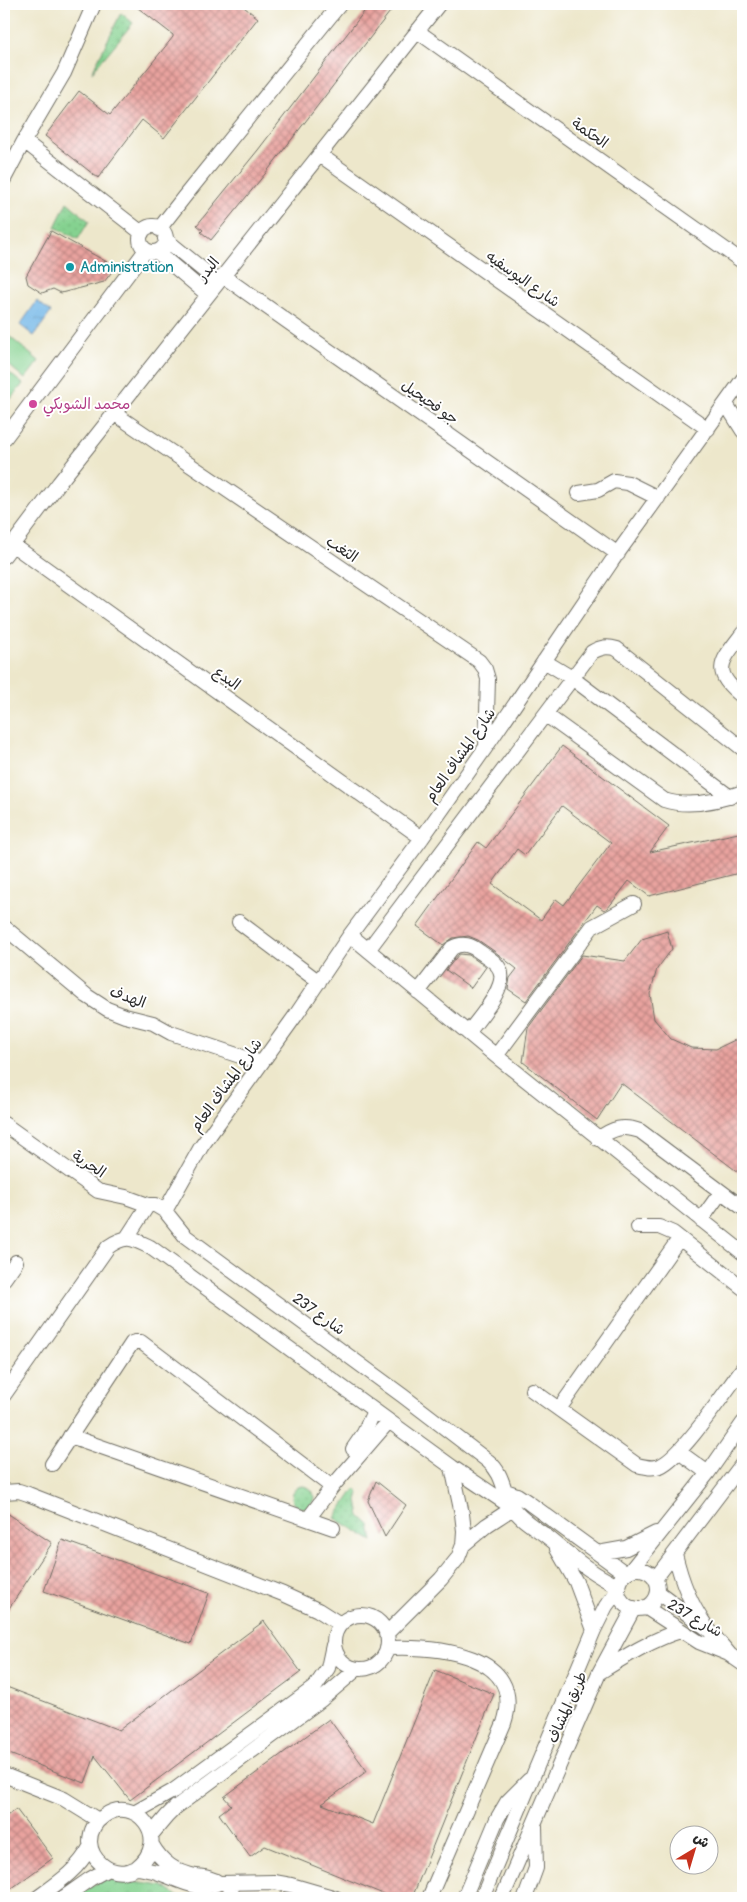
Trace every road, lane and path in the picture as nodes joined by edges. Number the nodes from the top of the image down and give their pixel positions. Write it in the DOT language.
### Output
graph roads {
  1 [pos="94,4"];
  2 [pos="340,4"];
  3 [pos="439,4"];
  4 [pos="417,31"];
  5 [pos="24,141"];
  6 [pos="320,155"];
  7 [pos="4,179"];
  8 [pos="142,233"];
  9 [pos="162,234"];
  10 [pos="151,251"];
  11 [pos="743,262"];
  12 [pos="221,279"];
  13 [pos="208,295"];
  14 [pos="743,379"];
  15 [pos="726,404"];
  16 [pos="115,414"];
  17 [pos="708,429"];
  18 [pos="743,431"];
  19 [pos="4,439"];
  20 [pos="579,493"];
  21 [pos="658,498"];
  22 [pos="13,545"];
  23 [pos="618,554"];
  24 [pos="4,556"];
  25 [pos="743,633"];
  26 [pos="544,661"];
  27 [pos="572,678"];
  28 [pos="743,697"];
  29 [pos="546,715"];
  30 [pos="486,748"];
  31 [pos="743,749"];
  32 [pos="737,795"];
  33 [pos="422,838"];
  34 [pos="634,904"];
  35 [pos="239,922"];
  36 [pos="4,927"];
  37 [pos="350,935"];
  38 [pos="368,950"];
  39 [pos="319,982"];
  40 [pos="418,992"];
  41 [pos="468,1033"];
  42 [pos="496,1056"];
  43 [pos="261,1063"];
  44 [pos="4,1124"];
  45 [pos="598,1139"];
  46 [pos="721,1192"];
  47 [pos="148,1205"];
  48 [pos="743,1208"];
  49 [pos="165,1211"];
  50 [pos="701,1220"];
  51 [pos="638,1227"];
  52 [pos="679,1238"];
  53 [pos="126,1239"];
  54 [pos="743,1253"];
  55 [pos="16,1262"];
  56 [pos="4,1279"];
  57 [pos="743,1288"];
  58 [pos="743,1368"];
  59 [pos="532,1390"];
  60 [pos="5,1391"];
  61 [pos="559,1409"];
  62 [pos="374,1411"];
  63 [pos="389,1421"];
  64 [pos="743,1423"];
  65 [pos="70,1436"];
  66 [pos="679,1452"];
  67 [pos="743,1462"];
  68 [pos="52,1464"];
  69 [pos="452,1467"];
  70 [pos="708,1473"];
  71 [pos="329,1484"];
  72 [pos="506,1491"];
  73 [pos="4,1492"];
  74 [pos="513,1508"];
  75 [pos="308,1519"];
  76 [pos="333,1528"];
  77 [pos="663,1528"];
  78 [pos="549,1538"];
  79 [pos="462,1545"];
  80 [pos="598,1553"];
  81 [pos="676,1554"];
  82 [pos="628,1572"];
  83 [pos="656,1585"];
  84 [pos="618,1588"];
  85 [pos="639,1608"];
  86 [pos="340,1624"];
  87 [pos="594,1630"];
  88 [pos="680,1630"];
  89 [pos="709,1630"];
  90 [pos="386,1634"];
  91 [pos="333,1646"];
  92 [pos="387,1648"];
  93 [pos="730,1654"];
  94 [pos="743,1664"];
  95 [pos="356,1669"];
  96 [pos="600,1673"];
  97 [pos="4,1775"];
  98 [pos="533,1776"];
  99 [pos="134,1813"];
  100 [pos="98,1820"];
  101 [pos="534,1822"];
  102 [pos="152,1840"];
  103 [pos="90,1847"];
  104 [pos="136,1868"];
  105 [pos="108,1869"];
  106 [pos="185,1883"];
  107 [pos="219,1883"];
  108 [pos="234,1883"];
  109 [pos="37,1898"];
  110 [pos="63,1898"];
  111 [pos="192,1898"];
  112 [pos="228,1898"];
  113 [pos="336,1898"];
  114 [pos="429,1898"];
  115 [pos="464,1898"];
  116 [pos="482,1898"];
  117 [pos="502,1898"];
  118 [pos="525,1898"];
  1 -- 5 [label="street"];
  2 -- 9 [label="street"];
  3 -- 4 [label="street, البدر"];
  4 -- 6 [label="street, البدر"];
  4 -- 11 [label="street, الحكمة"];
  5 -- 7 [label="street"];
  5 -- 8 [label="street"];
  6 -- 12 [label="street, البدر"];
  6 -- 17 [label="street, شارع اليوسفيه"];
  8 -- 9 [label="street"];
  8 -- 10 [label="street"];
  9 -- 10 [label="street"];
  9 -- 12 [label="street, جو فحيحيل"];
  10 -- 13 [label="street"];
  10 -- 19 [label="street"];
  12 -- 13 [label="street, البدر"];
  12 -- 23 [label="street, جو فحيحيل"];
  13 -- 16 [label="street, البدر"];
  14 -- 15 [label="street, شارع المشاف العام"];
  15 -- 17 [label="street, شارع المشاف العام"];
  15 -- 18 [label="street"];
  16 -- 22 [label="street, البدر"];
  16 -- 30 [label="street, الثغب"];
  17 -- 21 [label="street, شارع المشاف العام"];
  20 -- 21 [label="street"];
  21 -- 23 [label="street, شارع المشاف العام"];
  22 -- 24 [label="street, البدر"];
  22 -- 33 [label="street, البدع"];
  23 -- 26 [label="street, شارع المشاف العام"];
  25 -- 28 [label="street"];
  26 -- 27 [label="street"];
  26 -- 30 [label="street, شارع المشاف العام"];
  27 -- 29 [label="street"];
  27 -- 31 [label="street"];
  27 -- 32 [label="street"];
  29 -- 32 [label="street"];
  29 -- 38 [label="street"];
  30 -- 33 [label="street, شارع المشاف العام"];
  33 -- 37 [label="street, شارع المشاف العام"];
  34 -- 42 [label="street"];
  35 -- 39 [label="street"];
  36 -- 43 [label="street, الهدف"];
  37 -- 38 [label="street"];
  37 -- 39 [label="street, شارع المشاف العام"];
  38 -- 40 [label="street"];
  39 -- 43 [label="street, شارع المشاف العام"];
  40 -- 41 [label="street"];
  40 -- 41 [label="street"];
  41 -- 42 [label="street"];
  42 -- 45 [label="street"];
  43 -- 49 [label="street, شارع المشاف العام"];
  44 -- 47 [label="street, الحرية"];
  45 -- 46 [label="street"];
  45 -- 50 [label="street"];
  46 -- 48 [label="street"];
  46 -- 50 [label="street"];
  47 -- 49 [label="street, الحرية"];
  47 -- 53 [label="street"];
  49 -- 72 [label="street, شارع 237"];
  50 -- 54 [label="street"];
  51 -- 52 [label="street"];
  52 -- 57 [label="street"];
  52 -- 61 [label="street"];
  53 -- 60 [label="street"];
  53 -- 62 [label="street"];
  55 -- 56 [label="street"];
  58 -- 66 [label="street"];
  59 -- 61 [label="street"];
  61 -- 66 [label="street"];
  62 -- 63 [label="street"];
  62 -- 71 [label="street"];
  63 -- 69 [label="street"];
  63 -- 71 [label="street"];
  64 -- 70 [label="street"];
  65 -- 68 [label="street"];
  65 -- 71 [label="street"];
  65 -- 75 [label="street"];
  66 -- 70 [label="street"];
  67 -- 81 [label="street"];
  69 -- 74 [label="street"];
  69 -- 79 [label="street"];
  70 -- 77 [label="street"];
  71 -- 75 [label="street"];
  72 -- 74 [label="street, شارع 237"];
  72 -- 80 [label="street"];
  73 -- 86 [label="street"];
  74 -- 78 [label="street, شارع 237"];
  74 -- 79 [label="street"];
  75 -- 76 [label="street"];
  77 -- 80 [label="street"];
  77 -- 82 [label="street"];
  78 -- 84 [label="street, شارع 237"];
  78 -- 87 [label="street"];
  79 -- 90 [label="street"];
  80 -- 82 [label="street"];
  81 -- 83 [label="street"];
  81 -- 89 [label="street"];
  82 -- 83 [label="street"];
  82 -- 84 [label="street"];
  83 -- 85 [label="street"];
  83 -- 89 [label="street, شارع 237"];
  84 -- 85 [label="street"];
  84 -- 87 [label="street, طريق المشاف"];
  85 -- 88 [label="street, شارع 237"];
  85 -- 96 [label="street, طريق المشاف"];
  86 -- 90 [label="street"];
  86 -- 91 [label="street"];
  87 -- 98 [label="street, طريق المشاف"];
  88 -- 93 [label="street, شارع 237"];
  88 -- 96 [label="street"];
  89 -- 93 [label="street, شارع 237"];
  90 -- 92 [label="street"];
  91 -- 95 [label="street"];
  91 -- 99 [label="street"];
  92 -- 95 [label="street"];
  92 -- 114 [label="street"];
  93 -- 94 [label="street, شارع 237"];
  95 -- 102 [label="street"];
  96 -- 101 [label="street, طريق المشاف"];
  97 -- 100 [label="street"];
  98 -- 115 [label="street, طريق المشاف"];
  98 -- 116 [label="street, طريق المشاف"];
  99 -- 100 [label="street"];
  99 -- 102 [label="street"];
  100 -- 103 [label="street"];
  101 -- 117 [label="street, طريق المشاف"];
  101 -- 118 [label="street, طريق المشاف"];
  102 -- 104 [label="street"];
  102 -- 107 [label="street"];
  103 -- 105 [label="street"];
  103 -- 109 [label="street"];
  104 -- 105 [label="street"];
  104 -- 106 [label="street"];
  105 -- 110 [label="street"];
  106 -- 107 [label="street"];
  106 -- 111 [label="street"];
  107 -- 108 [label="street"];
  108 -- 112 [label="street"];
  108 -- 113 [label="street"];
}
